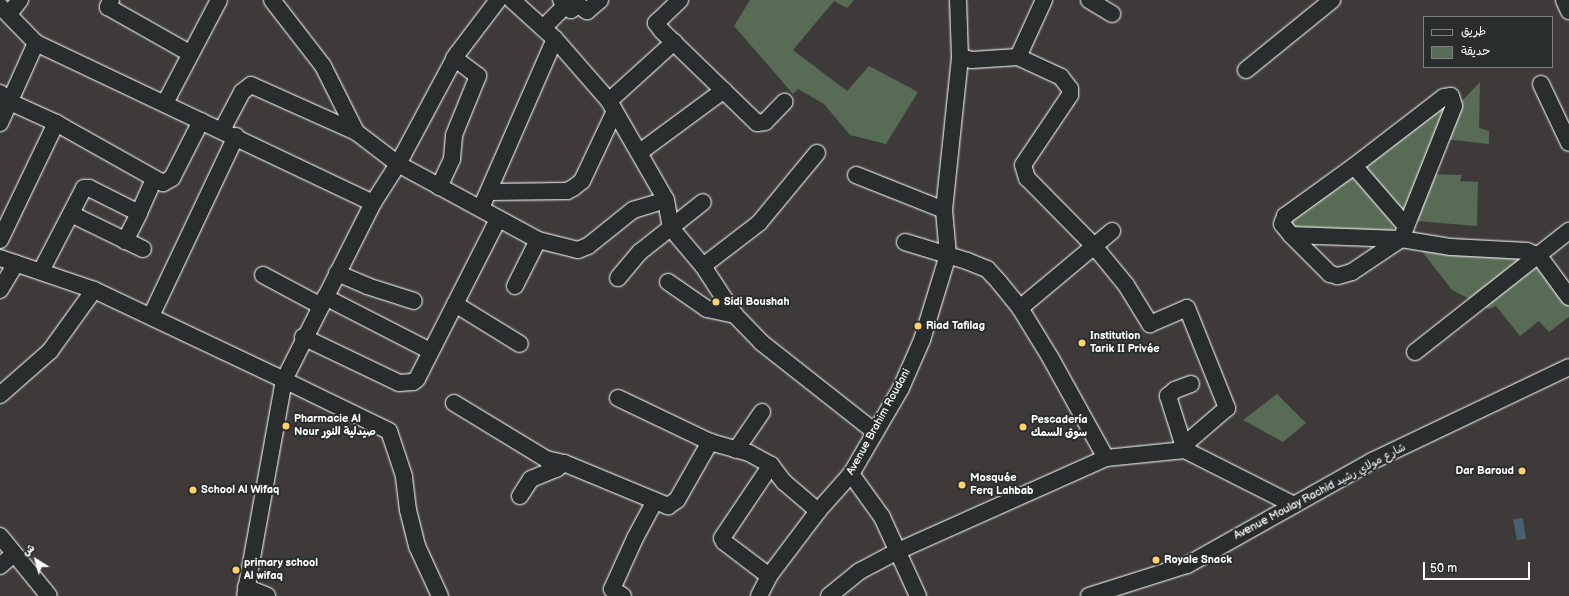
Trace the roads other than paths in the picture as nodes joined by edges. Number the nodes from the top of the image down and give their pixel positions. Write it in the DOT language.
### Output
graph roads {
  1 [pos="20,0"];
  2 [pos="111,0"];
  3 [pos="219,0"];
  4 [pos="272,0"];
  5 [pos="498,0"];
  6 [pos="512,0"];
  7 [pos="600,0"];
  8 [pos="680,0"];
  9 [pos="958,0"];
  10 [pos="1044,0"];
  11 [pos="1089,0"];
  12 [pos="1332,0"];
  13 [pos="1564,0"];
  14 [pos="564,2"];
  15 [pos="5,10"];
  16 [pos="1569,11"];
  17 [pos="1112,14"];
  18 [pos="543,28"];
  19 [pos="555,39"];
  20 [pos="674,42"];
  21 [pos="36,43"];
  22 [pos="191,54"];
  23 [pos="960,57"];
  24 [pos="1018,57"];
  25 [pos="454,58"];
  26 [pos="1246,70"];
  27 [pos="1541,84"];
  28 [pos="724,90"];
  29 [pos="5,97"];
  30 [pos="784,102"];
  31 [pos="165,103"];
  32 [pos="612,106"];
  33 [pos="201,121"];
  34 [pos="56,123"];
  35 [pos="0,124"];
  36 [pos="356,132"];
  37 [pos="229,133"];
  38 [pos="1569,143"];
  39 [pos="640,152"];
  40 [pos="817,153"];
  41 [pos="398,164"];
  42 [pos="1354,166"];
  43 [pos="856,175"];
  44 [pos="154,180"];
  45 [pos="439,187"];
  46 [pos="489,192"];
  47 [pos="666,200"];
  48 [pos="703,202"];
  49 [pos="373,203"];
  50 [pos="481,208"];
  51 [pos="944,210"];
  52 [pos="138,213"];
  53 [pos="71,214"];
  54 [pos="498,219"];
  55 [pos="672,228"];
  56 [pos="1112,231"];
  57 [pos="1569,231"];
  58 [pos="1404,233"];
  59 [pos="1291,235"];
  60 [pos="0,240"];
  61 [pos="538,240"];
  62 [pos="125,241"];
  63 [pos="905,242"];
  64 [pos="1094,246"];
  65 [pos="143,249"];
  66 [pos="948,256"];
  67 [pos="1539,256"];
  68 [pos="0,258"];
  69 [pos="16,263"];
  70 [pos="703,266"];
  71 [pos="41,272"];
  72 [pos="338,273"];
  73 [pos="263,275"];
  74 [pos="618,278"];
  75 [pos="668,282"];
  76 [pos="515,286"];
  77 [pos="0,290"];
  78 [pos="94,290"];
  79 [pos="1569,297"];
  80 [pos="414,301"];
  81 [pos="323,302"];
  82 [pos="455,304"];
  83 [pos="1020,308"];
  84 [pos="735,315"];
  85 [pos="151,316"];
  86 [pos="303,337"];
  87 [pos="520,344"];
  88 [pos="430,351"];
  89 [pos="1415,352"];
  90 [pos="1569,367"];
  91 [pos="284,380"];
  92 [pos="1191,384"];
  93 [pos="0,395"];
  94 [pos="618,398"];
  95 [pos="454,403"];
  96 [pos="762,412"];
  97 [pos="875,432"];
  98 [pos="710,442"];
  99 [pos="1185,447"];
  100 [pos="736,450"];
  101 [pos="1106,458"];
  102 [pos="564,463"];
  103 [pos="771,466"];
  104 [pos="851,474"];
  105 [pos="520,496"];
  106 [pos="656,502"];
  107 [pos="1294,505"];
  108 [pos="818,511"];
  109 [pos="0,536"];
  110 [pos="898,551"];
  111 [pos="14,554"];
  112 [pos="0,566"];
  113 [pos="769,576"];
  114 [pos="245,592"];
  115 [pos="48,596"];
  116 [pos="267,596"];
  117 [pos="440,596"];
  118 [pos="623,596"];
  119 [pos="759,596"];
  120 [pos="829,596"];
  121 [pos="918,596"];
  122 [pos="1089,596"];
  1 -- 15 [label="street"];
  2 -- 22 [label="street"];
  3 -- 22 [label="street"];
  4 -- 36 [label="street"];
  5 -- 25 [label="street"];
  6 -- 18 [label="street"];
  7 -- 14 [label="street"];
  8 -- 20 [label="street"];
  9 -- 23 [label="street, Avenue Brahim Roudani"];
  10 -- 24 [label="street"];
  11 -- 17 [label="street"];
  12 -- 26 [label="street"];
  13 -- 16 [label="street"];
  14 -- 18 [label="street"];
  15 -- 21 [label="street"];
  18 -- 19 [label="street"];
  19 -- 32 [label="street"];
  19 -- 46 [label="street"];
  20 -- 28 [label="street"];
  20 -- 32 [label="street"];
  21 -- 29 [label="street"];
  21 -- 31 [label="street"];
  22 -- 31 [label="street"];
  23 -- 24 [label="street"];
  23 -- 51 [label="street, Avenue Brahim Roudani"];
  24 -- 64 [label="street"];
  25 -- 41 [label="street"];
  25 -- 45 [label="street"];
  27 -- 38 [label="street"];
  28 -- 30 [label="street"];
  28 -- 39 [label="street"];
  29 -- 34 [label="street"];
  29 -- 35 [label="street"];
  31 -- 33 [label="street"];
  32 -- 39 [label="street"];
  32 -- 46 [label="street"];
  33 -- 37 [label="street"];
  33 -- 44 [label="street"];
  34 -- 44 [label="street"];
  34 -- 60 [label="street"];
  36 -- 37 [label="street"];
  36 -- 41 [label="street"];
  37 -- 49 [label="street"];
  37 -- 85 [label="street"];
  39 -- 47 [label="street"];
  40 -- 70 [label="street"];
  41 -- 45 [label="street"];
  41 -- 49 [label="street"];
  42 -- 58 [label="street"];
  42 -- 58 [label="street"];
  42 -- 59 [label="street"];
  43 -- 51 [label="street"];
  44 -- 52 [label="street"];
  45 -- 50 [label="street"];
  46 -- 50 [label="street"];
  47 -- 55 [label="street"];
  47 -- 61 [label="street"];
  48 -- 55 [label="street"];
  49 -- 72 [label="street"];
  50 -- 54 [label="street"];
  51 -- 66 [label="street, Avenue Brahim Roudani"];
  52 -- 53 [label="street"];
  52 -- 62 [label="street"];
  53 -- 62 [label="street"];
  53 -- 71 [label="street"];
  54 -- 61 [label="street"];
  54 -- 82 [label="street"];
  55 -- 70 [label="street"];
  55 -- 74 [label="street"];
  56 -- 64 [label="street"];
  57 -- 67 [label="street"];
  58 -- 59 [label="street"];
  58 -- 59 [label="street"];
  58 -- 67 [label="street"];
  61 -- 76 [label="street"];
  62 -- 65 [label="street"];
  63 -- 66 [label="street"];
  64 -- 83 [label="street"];
  64 -- 99 [label="street"];
  66 -- 83 [label="street"];
  66 -- 97 [label="street, Avenue Brahim Roudani"];
  67 -- 79 [label="street"];
  67 -- 89 [label="street"];
  68 -- 69 [label="street"];
  69 -- 71 [label="street"];
  69 -- 77 [label="street"];
  70 -- 84 [label="street"];
  71 -- 78 [label="street"];
  72 -- 80 [label="street"];
  72 -- 81 [label="street"];
  73 -- 81 [label="street"];
  75 -- 84 [label="street"];
  78 -- 85 [label="street"];
  78 -- 93 [label="street"];
  81 -- 86 [label="street"];
  81 -- 88 [label="street"];
  82 -- 87 [label="street"];
  82 -- 88 [label="street"];
  83 -- 101 [label="street"];
  84 -- 97 [label="street"];
  85 -- 91 [label="street"];
  86 -- 88 [label="street"];
  86 -- 91 [label="street"];
  90 -- 107 [label="street, Avenue Moulay Rachid شارع مولاي رشيد"];
  91 -- 114 [label="street"];
  91 -- 117 [label="street"];
  92 -- 99 [label="street"];
  94 -- 98 [label="street"];
  95 -- 102 [label="street"];
  96 -- 100 [label="street"];
  97 -- 104 [label="street, Avenue Brahim Roudani"];
  98 -- 100 [label="street"];
  98 -- 106 [label="street"];
  99 -- 101 [label="street"];
  99 -- 107 [label="street"];
  100 -- 103 [label="street"];
  101 -- 110 [label="street"];
  102 -- 105 [label="street"];
  102 -- 106 [label="street"];
  103 -- 108 [label="street"];
  103 -- 113 [label="street"];
  104 -- 108 [label="street, Avenue Brahim Roudani"];
  104 -- 110 [label="street"];
  106 -- 118 [label="street"];
  107 -- 122 [label="street, Avenue Moulay Rachid شارع مولاي رشيد"];
  108 -- 113 [label="street, Avenue Brahim Roudani"];
  109 -- 111 [label="street"];
  110 -- 120 [label="street"];
  110 -- 121 [label="street"];
  111 -- 112 [label="street"];
  111 -- 115 [label="street"];
  113 -- 119 [label="street, Avenue Brahim Roudani"];
  114 -- 116 [label="street"];
}
